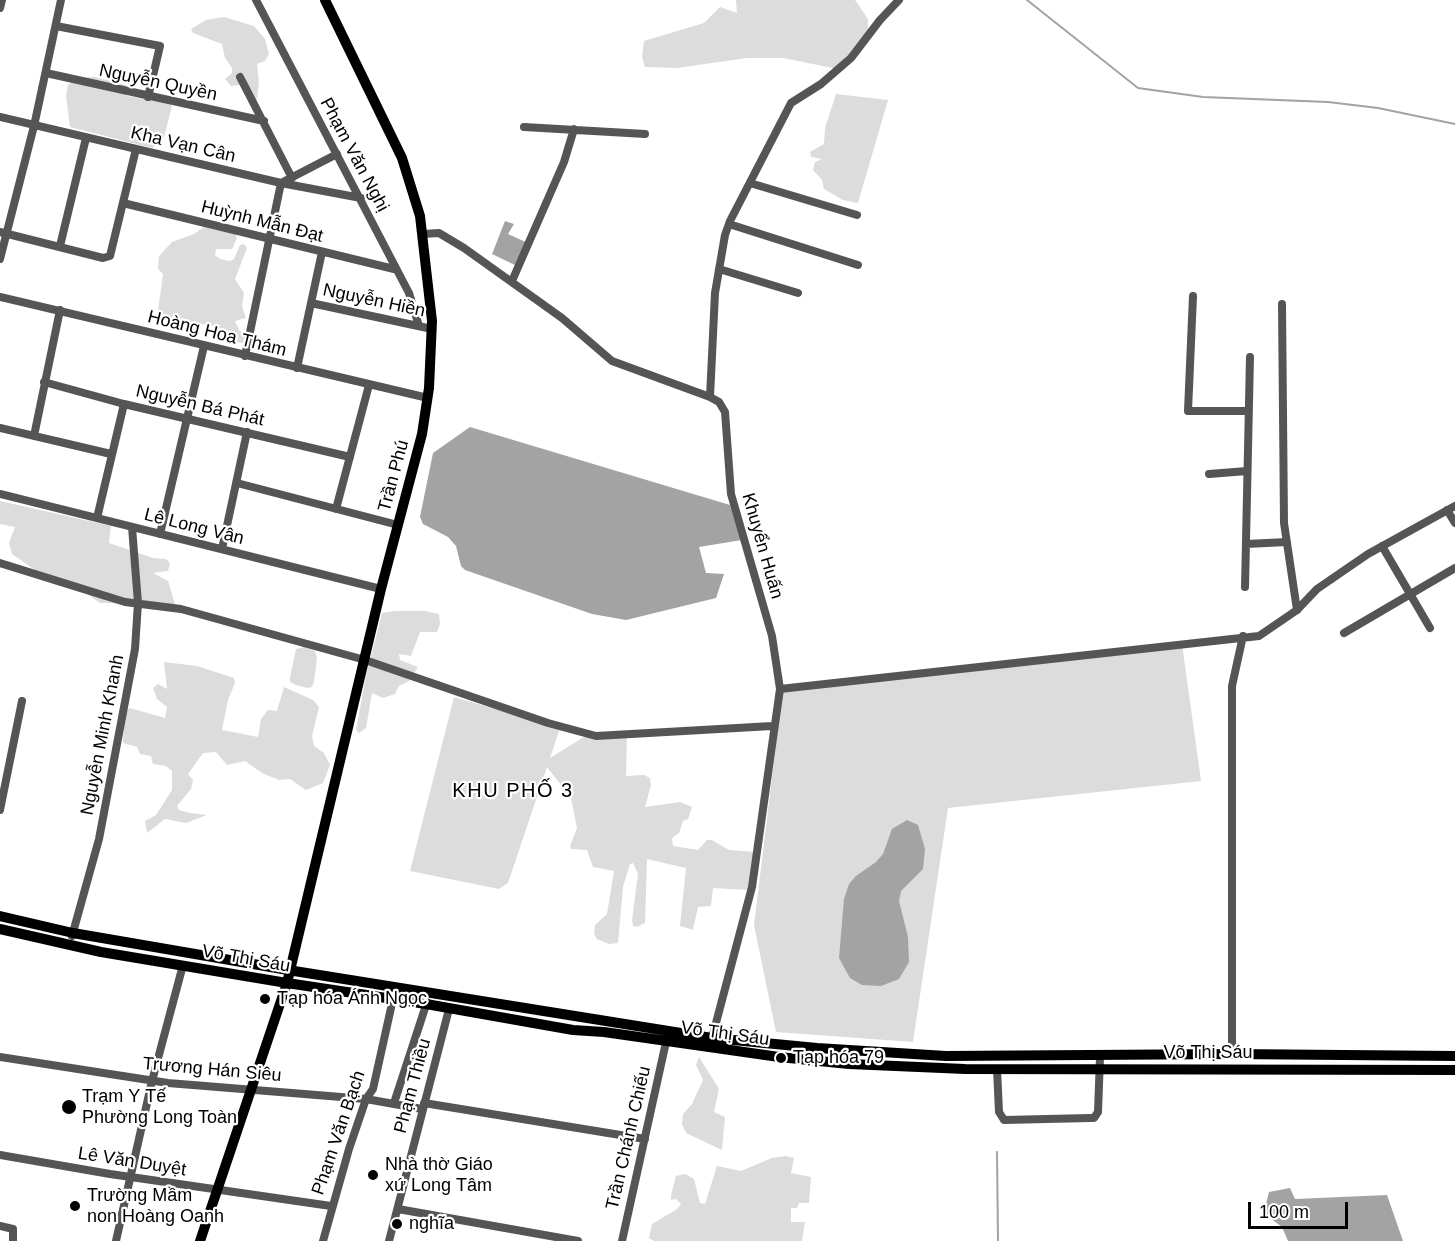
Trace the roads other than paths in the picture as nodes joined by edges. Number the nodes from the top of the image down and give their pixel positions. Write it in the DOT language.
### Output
graph roads {
  1 [pos="2,0"];
  2 [pos="62,0"];
  3 [pos="256,0"];
  4 [pos="325,0"];
  5 [pos="899,0"];
  6 [pos="0,8"];
  7 [pos="56,26"];
  8 [pos="45,73"];
  9 [pos="240,77"];
  10 [pos="148,97"];
  11 [pos="0,117"];
  12 [pos="264,121"];
  13 [pos="34,126"];
  14 [pos="524,127"];
  15 [pos="574,129"];
  16 [pos="645,134"];
  17 [pos="86,138"];
  18 [pos="136,149"];
  19 [pos="337,154"];
  20 [pos="292,178"];
  21 [pos="281,183"];
  22 [pos="750,183"];
  23 [pos="361,198"];
  24 [pos="123,203"];
  25 [pos="857,215"];
  26 [pos="729,224"];
  27 [pos="3,233"];
  28 [pos="423,234"];
  29 [pos="268,238"];
  30 [pos="60,246"];
  31 [pos="322,252"];
  32 [pos="0,259"];
  33 [pos="858,265"];
  34 [pos="394,269"];
  35 [pos="718,269"];
  36 [pos="512,281"];
  37 [pos="798,293"];
  38 [pos="0,297"];
  39 [pos="1193,297"];
  40 [pos="311,303"];
  41 [pos="1282,304"];
  42 [pos="60,310"];
  43 [pos="418,326"];
  44 [pos="432,329"];
  45 [pos="204,346"];
  46 [pos="245,356"];
  47 [pos="1250,357"];
  48 [pos="297,368"];
  49 [pos="44,382"];
  50 [pos="369,385"];
  51 [pos="710,397"];
  52 [pos="428,398"];
  53 [pos="124,404"];
  54 [pos="1249,411"];
  55 [pos="186,418"];
  56 [pos="0,428"];
  57 [pos="247,432"];
  58 [pos="34,436"];
  59 [pos="111,453"];
  60 [pos="350,457"];
  61 [pos="1247,471"];
  62 [pos="1209,474"];
  63 [pos="237,483"];
  64 [pos="0,494"];
  65 [pos="1451,508"];
  66 [pos="336,509"];
  67 [pos="97,518"];
  68 [pos="1455,523"];
  69 [pos="398,525"];
  70 [pos="132,527"];
  71 [pos="160,534"];
  72 [pos="1287,542"];
  73 [pos="1246,543"];
  74 [pos="1382,546"];
  75 [pos="222,549"];
  76 [pos="0,563"];
  77 [pos="1455,568"];
  78 [pos="1245,587"];
  79 [pos="381,589"];
  80 [pos="1410,594"];
  81 [pos="138,603"];
  82 [pos="1297,610"];
  83 [pos="1430,628"];
  84 [pos="1344,633"];
  85 [pos="1243,636"];
  86 [pos="365,660"];
  87 [pos="780,689"];
  88 [pos="22,701"];
  89 [pos="772,726"];
  90 [pos="0,810"];
  91 [pos="0,916"];
  92 [pos="0,929"];
  93 [pos="73,933"];
  94 [pos="70,946"];
  95 [pos="183,965"];
  96 [pos="288,970"];
  97 [pos="287,983"];
  98 [pos="431,992"];
  99 [pos="393,999"];
  100 [pos="426,1004"];
  101 [pos="449,1009"];
  102 [pos="666,1042"];
  103 [pos="712,1043"];
  104 [pos="1232,1054"];
  105 [pos="1455,1056"];
  106 [pos="0,1057"];
  107 [pos="1100,1057"];
  108 [pos="997,1069"];
  109 [pos="1100,1070"];
  110 [pos="1455,1070"];
  111 [pos="152,1081"];
  112 [pos="251,1090"];
  113 [pos="366,1099"];
  114 [pos="394,1103"];
  115 [pos="423,1106"];
  116 [pos="645,1139"];
  117 [pos="0,1155"];
  118 [pos="130,1177"];
  119 [pos="217,1190"];
  120 [pos="331,1206"];
  121 [pos="398,1209"];
  122 [pos="0,1226"];
  123 [pos="13,1241"];
  124 [pos="116,1241"];
  125 [pos="200,1241"];
  126 [pos="322,1241"];
  127 [pos="389,1241"];
  128 [pos="578,1241"];
  129 [pos="622,1241"];
  1 -- 6 [label="street"];
  2 -- 7 [label="street"];
  3 -- 19 [label="street, Phạm Văn Nghị"];
  4 -- 28 [label="main road, Trần Phú"];
  5 -- 22 [label="street"];
  7 -- 8 [label="street"];
  7 -- 10 [label="street"];
  8 -- 10 [label="street, Nguyễn Quyền"];
  8 -- 13 [label="street"];
  9 -- 12 [label="street"];
  10 -- 12 [label="street, Nguyễn Quyền"];
  11 -- 13 [label="street, Kha Vạn Cân"];
  12 -- 20 [label="street"];
  13 -- 17 [label="street, Kha Vạn Cân"];
  13 -- 27 [label="street"];
  14 -- 15 [label="street"];
  15 -- 16 [label="street"];
  15 -- 36 [label="street"];
  17 -- 18 [label="street, Kha Vạn Cân"];
  17 -- 30 [label="street"];
  18 -- 21 [label="street, Kha Vạn Cân"];
  18 -- 24 [label="street"];
  19 -- 20 [label="street"];
  19 -- 23 [label="street, Phạm Văn Nghị"];
  20 -- 21 [label="street"];
  21 -- 23 [label="street, Kha Vạn Cân"];
  21 -- 29 [label="street"];
  22 -- 25 [label="street"];
  22 -- 26 [label="street"];
  23 -- 34 [label="street, Phạm Văn Nghị"];
  24 -- 29 [label="street, Huỳnh Mẫn Đạt"];
  24 -- 30 [label="street"];
  26 -- 33 [label="street"];
  26 -- 35 [label="street"];
  27 -- 30 [label="street"];
  27 -- 32 [label="street"];
  28 -- 36 [label="street"];
  28 -- 44 [label="main road, Trần Phú"];
  29 -- 31 [label="street, Huỳnh Mẫn Đạt"];
  29 -- 46 [label="street"];
  31 -- 34 [label="street, Huỳnh Mẫn Đạt"];
  31 -- 40 [label="street"];
  34 -- 43 [label="street, Phạm Văn Nghị"];
  35 -- 37 [label="street"];
  35 -- 51 [label="street"];
  36 -- 51 [label="street"];
  38 -- 42 [label="street, Hoàng Hoa Thám"];
  39 -- 54 [label="street"];
  40 -- 43 [label="street, Nguyễn Hiền"];
  40 -- 48 [label="street"];
  41 -- 72 [label="street"];
  42 -- 45 [label="street, Hoàng Hoa Thám"];
  42 -- 49 [label="street"];
  43 -- 44 [label="street, Nguyễn Hiền"];
  44 -- 52 [label="main road, Trần Phú"];
  45 -- 46 [label="street, Hoàng Hoa Thám"];
  45 -- 55 [label="street"];
  46 -- 48 [label="street, Hoàng Hoa Thám"];
  47 -- 54 [label="street"];
  48 -- 50 [label="street, Hoàng Hoa Thám"];
  49 -- 53 [label="street, Nguyễn Bá Phát"];
  49 -- 58 [label="street"];
  50 -- 52 [label="street, Hoàng Hoa Thám"];
  50 -- 60 [label="street"];
  51 -- 87 [label="street, Khuyển Huấn"];
  52 -- 69 [label="main road, Trần Phú"];
  53 -- 55 [label="street, Nguyễn Bá Phát"];
  53 -- 59 [label="street"];
  54 -- 61 [label="street"];
  55 -- 57 [label="street, Nguyễn Bá Phát"];
  55 -- 71 [label="street"];
  56 -- 58 [label="street"];
  57 -- 60 [label="street, Nguyễn Bá Phát"];
  57 -- 63 [label="street"];
  58 -- 59 [label="street"];
  59 -- 67 [label="street"];
  60 -- 66 [label="street"];
  61 -- 62 [label="street"];
  61 -- 73 [label="street"];
  63 -- 66 [label="street"];
  63 -- 75 [label="street"];
  64 -- 67 [label="street, Lê Long Vân"];
  65 -- 68 [label="street"];
  65 -- 74 [label="street"];
  66 -- 69 [label="street"];
  67 -- 70 [label="street, Lê Long Vân"];
  69 -- 79 [label="main road, Trần Phú"];
  70 -- 71 [label="street, Lê Long Vân"];
  70 -- 81 [label="street, Nguyễn Minh Khanh"];
  71 -- 75 [label="street, Lê Long Vân"];
  72 -- 73 [label="street"];
  72 -- 82 [label="street"];
  73 -- 78 [label="street"];
  74 -- 80 [label="street"];
  74 -- 82 [label="street"];
  75 -- 79 [label="street, Lê Long Vân"];
  76 -- 81 [label="street"];
  77 -- 80 [label="street"];
  79 -- 86 [label="main road, Trần Phú"];
  80 -- 83 [label="street"];
  80 -- 84 [label="street"];
  81 -- 86 [label="street"];
  81 -- 93 [label="street, Nguyễn Minh Khanh"];
  82 -- 85 [label="street"];
  85 -- 87 [label="street"];
  85 -- 104 [label="street"];
  86 -- 89 [label="street"];
  86 -- 96 [label="main road, Trần Phú"];
  87 -- 89 [label="street, Khuyển Huấn"];
  88 -- 90 [label="street"];
  89 -- 103 [label="street, Khuyển Huấn"];
  91 -- 93 [label="main road, Võ Thị Sáu"];
  92 -- 94 [label="main road, Võ Thị Sáu"];
  93 -- 94 [label="street, Nguyễn Minh Khanh"];
  93 -- 96 [label="main road, Võ Thị Sáu"];
  94 -- 95 [label="main road, Võ Thị Sáu"];
  95 -- 97 [label="main road, Võ Thị Sáu"];
  95 -- 111 [label="street"];
  96 -- 97 [label="main road, Trần Phú"];
  96 -- 98 [label="main road, Võ Thị Sáu"];
  97 -- 99 [label="main road, Võ Thị Sáu"];
  97 -- 112 [label="main road, Trần Phú"];
  98 -- 100 [label="street"];
  98 -- 103 [label="main road, Võ Thị Sáu"];
  99 -- 100 [label="main road, Võ Thị Sáu"];
  99 -- 113 [label="street, Phạm Văn Bạch"];
  100 -- 101 [label="main road, Võ Thị Sáu"];
  100 -- 114 [label="street"];
  101 -- 102 [label="main road, Võ Thị Sáu"];
  101 -- 115 [label="street, Phạm Thiều"];
  102 -- 103 [label="main road, Võ Thị Sáu"];
  102 -- 116 [label="street, Trần Chánh Chiếu"];
  103 -- 107 [label="main road, Võ Thị Sáu"];
  103 -- 108 [label="main road, Võ Thị Sáu"];
  104 -- 105 [label="main road, Võ Thị Sáu"];
  104 -- 107 [label="main road, Võ Thị Sáu"];
  106 -- 111 [label="street, Trương Hán Siêu"];
  107 -- 109 [label="street"];
  108 -- 109 [label="main road, Võ Thị Sáu"];
  108 -- 109 [label="street"];
  109 -- 110 [label="main road, Võ Thị Sáu"];
  111 -- 112 [label="street, Trương Hán Siêu"];
  111 -- 118 [label="street"];
  112 -- 113 [label="street, Trương Hán Siêu"];
  112 -- 119 [label="main road, Trần Phú"];
  113 -- 114 [label="street, Trương Hán Siêu"];
  113 -- 120 [label="street, Phạm Văn Bạch"];
  114 -- 115 [label="street, Trương Hán Siêu"];
  115 -- 116 [label="street, Trương Hán Siêu"];
  115 -- 121 [label="street, Phạm Thiều"];
  116 -- 129 [label="street, Trần Chánh Chiếu"];
  117 -- 118 [label="street, Lê Văn Duyệt"];
  118 -- 119 [label="street, Lê Văn Duyệt"];
  118 -- 124 [label="street"];
  119 -- 120 [label="street, Lê Văn Duyệt"];
  119 -- 125 [label="main road, Trần Phú"];
  120 -- 126 [label="street, Phạm Văn Bạch"];
  121 -- 127 [label="street, Phạm Thiều"];
  121 -- 128 [label="street"];
  122 -- 123 [label="street"];
}
